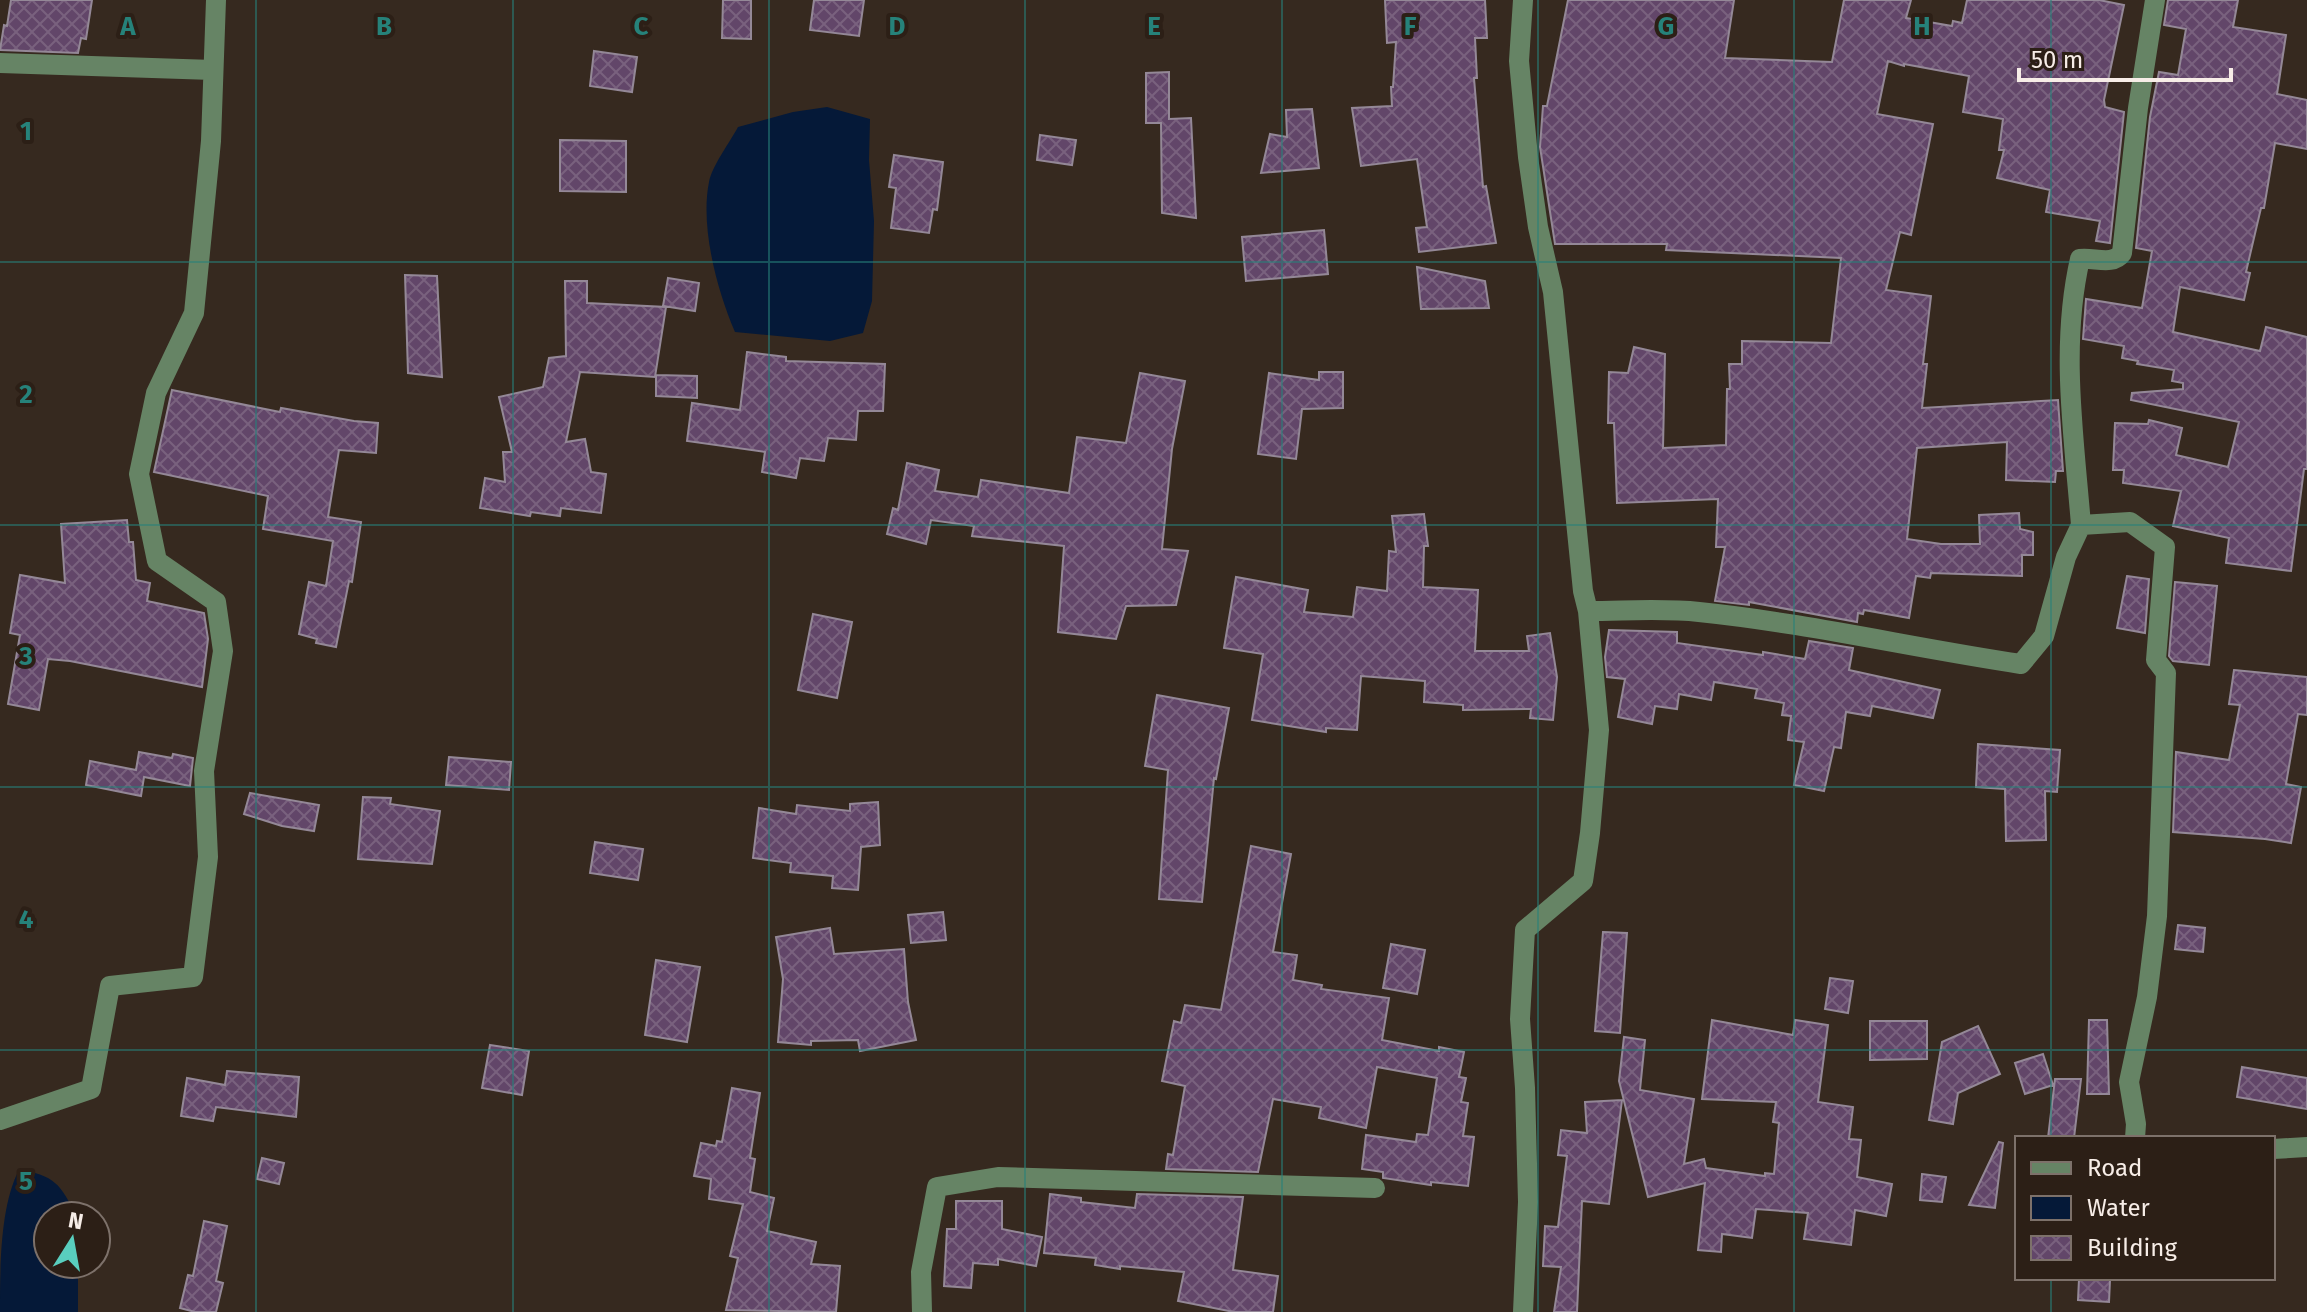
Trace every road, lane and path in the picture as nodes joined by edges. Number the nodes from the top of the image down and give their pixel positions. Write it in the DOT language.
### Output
graph roads {
  1 [pos="216,0"];
  2 [pos="1523,0"];
  3 [pos="2155,0"];
  4 [pos="0,63"];
  5 [pos="213,70"];
  6 [pos="2081,525"];
  7 [pos="1588,611"];
  8 [pos="0,1120"];
  9 [pos="2135,1136"];
  10 [pos="2307,1147"];
  11 [pos="2275,1149"];
  12 [pos="1375,1188"];
  13 [pos="922,1312"];
  14 [pos="1523,1312"];
  1 -- 5 [label="street"];
  2 -- 7 [label="street"];
  3 -- 6 [label="street"];
  4 -- 5 [label="street"];
  5 -- 8 [label="street"];
  6 -- 7 [label="street"];
  6 -- 9 [label="street"];
  7 -- 14 [label="street"];
  10 -- 11 [label="street"];
  12 -- 13 [label="street"];
}
